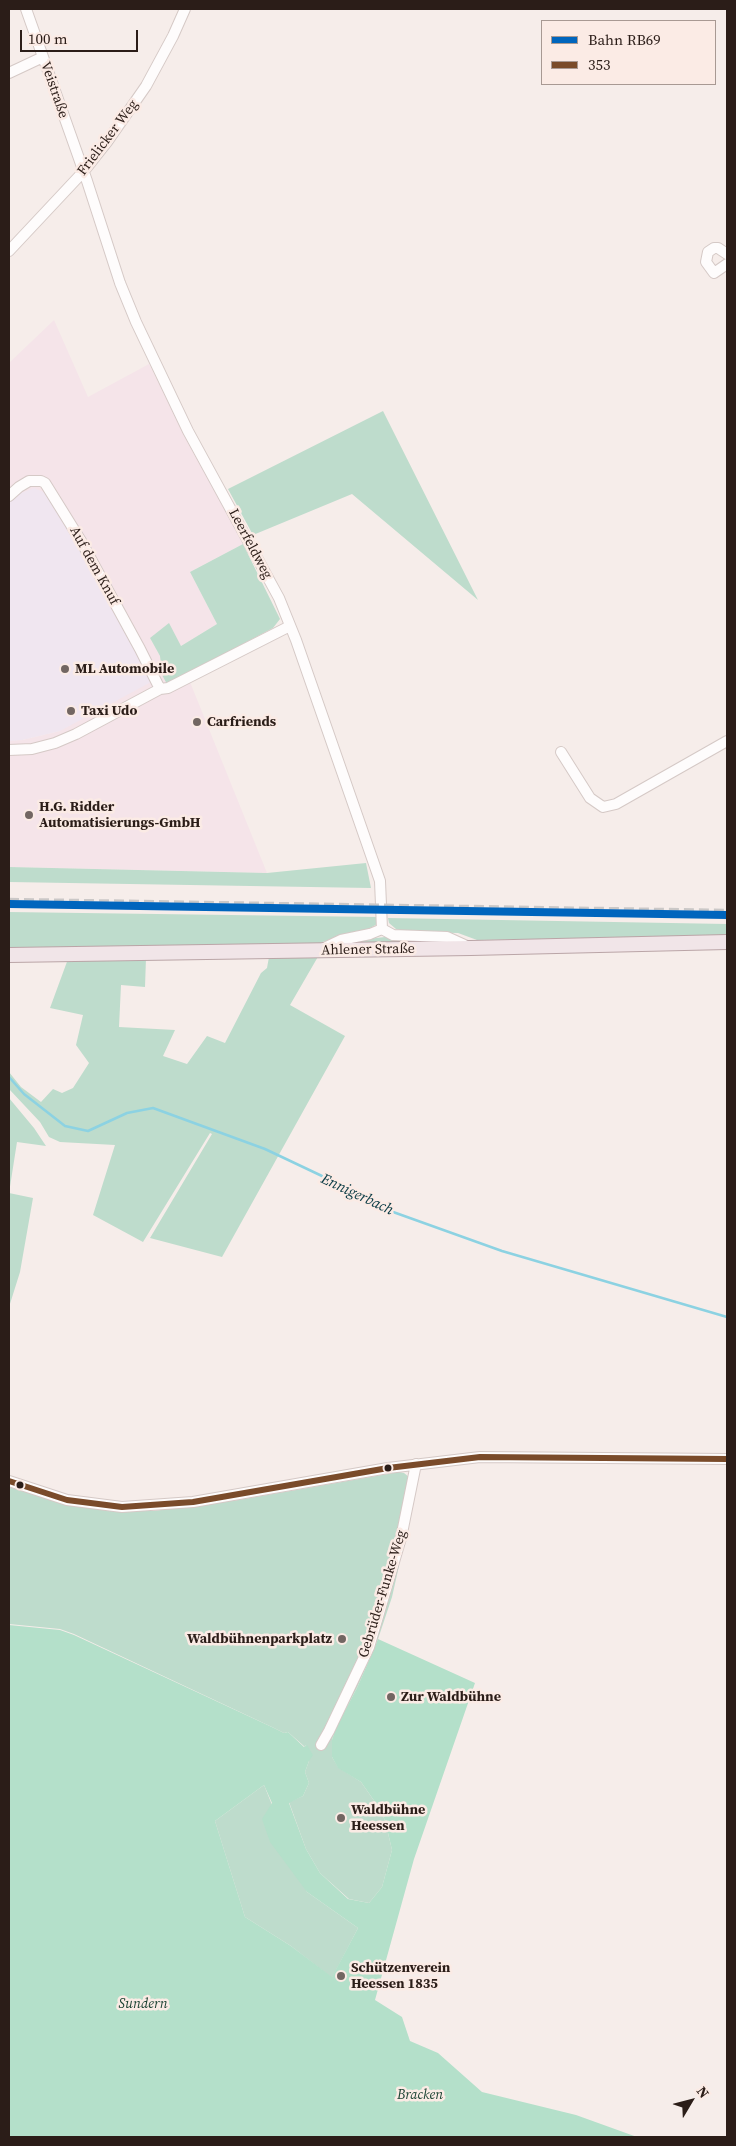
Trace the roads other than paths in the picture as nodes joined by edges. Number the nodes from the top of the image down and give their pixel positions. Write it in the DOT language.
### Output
graph roads {
  1 [pos="26,9"];
  2 [pos="185,9"];
  3 [pos="43,57"];
  4 [pos="9,73"];
  5 [pos="84,171"];
  6 [pos="9,251"];
  7 [pos="727,254"];
  8 [pos="727,264"];
  9 [pos="9,496"];
  10 [pos="290,626"];
  11 [pos="160,689"];
  12 [pos="727,741"];
  13 [pos="9,750"];
  14 [pos="561,752"];
  15 [pos="382,929"];
  16 [pos="727,942"];
  17 [pos="471,948"];
  18 [pos="319,951"];
  19 [pos="9,955"];
  20 [pos="727,1459"];
  21 [pos="416,1464"];
  22 [pos="9,1481"];
  23 [pos="321,1745"];
  1 -- 3 [label="street, Veistraße"];
  2 -- 5 [label="street, Frielicker Weg"];
  3 -- 4 [label="street"];
  3 -- 5 [label="street, Veistraße"];
  5 -- 6 [label="street, Frielicker Weg"];
  5 -- 10 [label="street, Leerfeldweg"];
  7 -- 8 [label="street"];
  9 -- 11 [label="street, Auf dem Knuf"];
  10 -- 11 [label="street"];
  10 -- 15 [label="street, Leerfeldweg"];
  11 -- 13 [label="street"];
  12 -- 14 [label="street"];
  15 -- 17 [label="street"];
  15 -- 18 [label="street"];
  16 -- 17 [label="main road, Ahlener Straße"];
  17 -- 18 [label="main road, Ahlener Straße"];
  18 -- 19 [label="main road, Ahlener Straße"];
  20 -- 21 [label="street"];
  21 -- 22 [label="street"];
  21 -- 23 [label="street, Gebrüder-Funke-Weg"];
}
